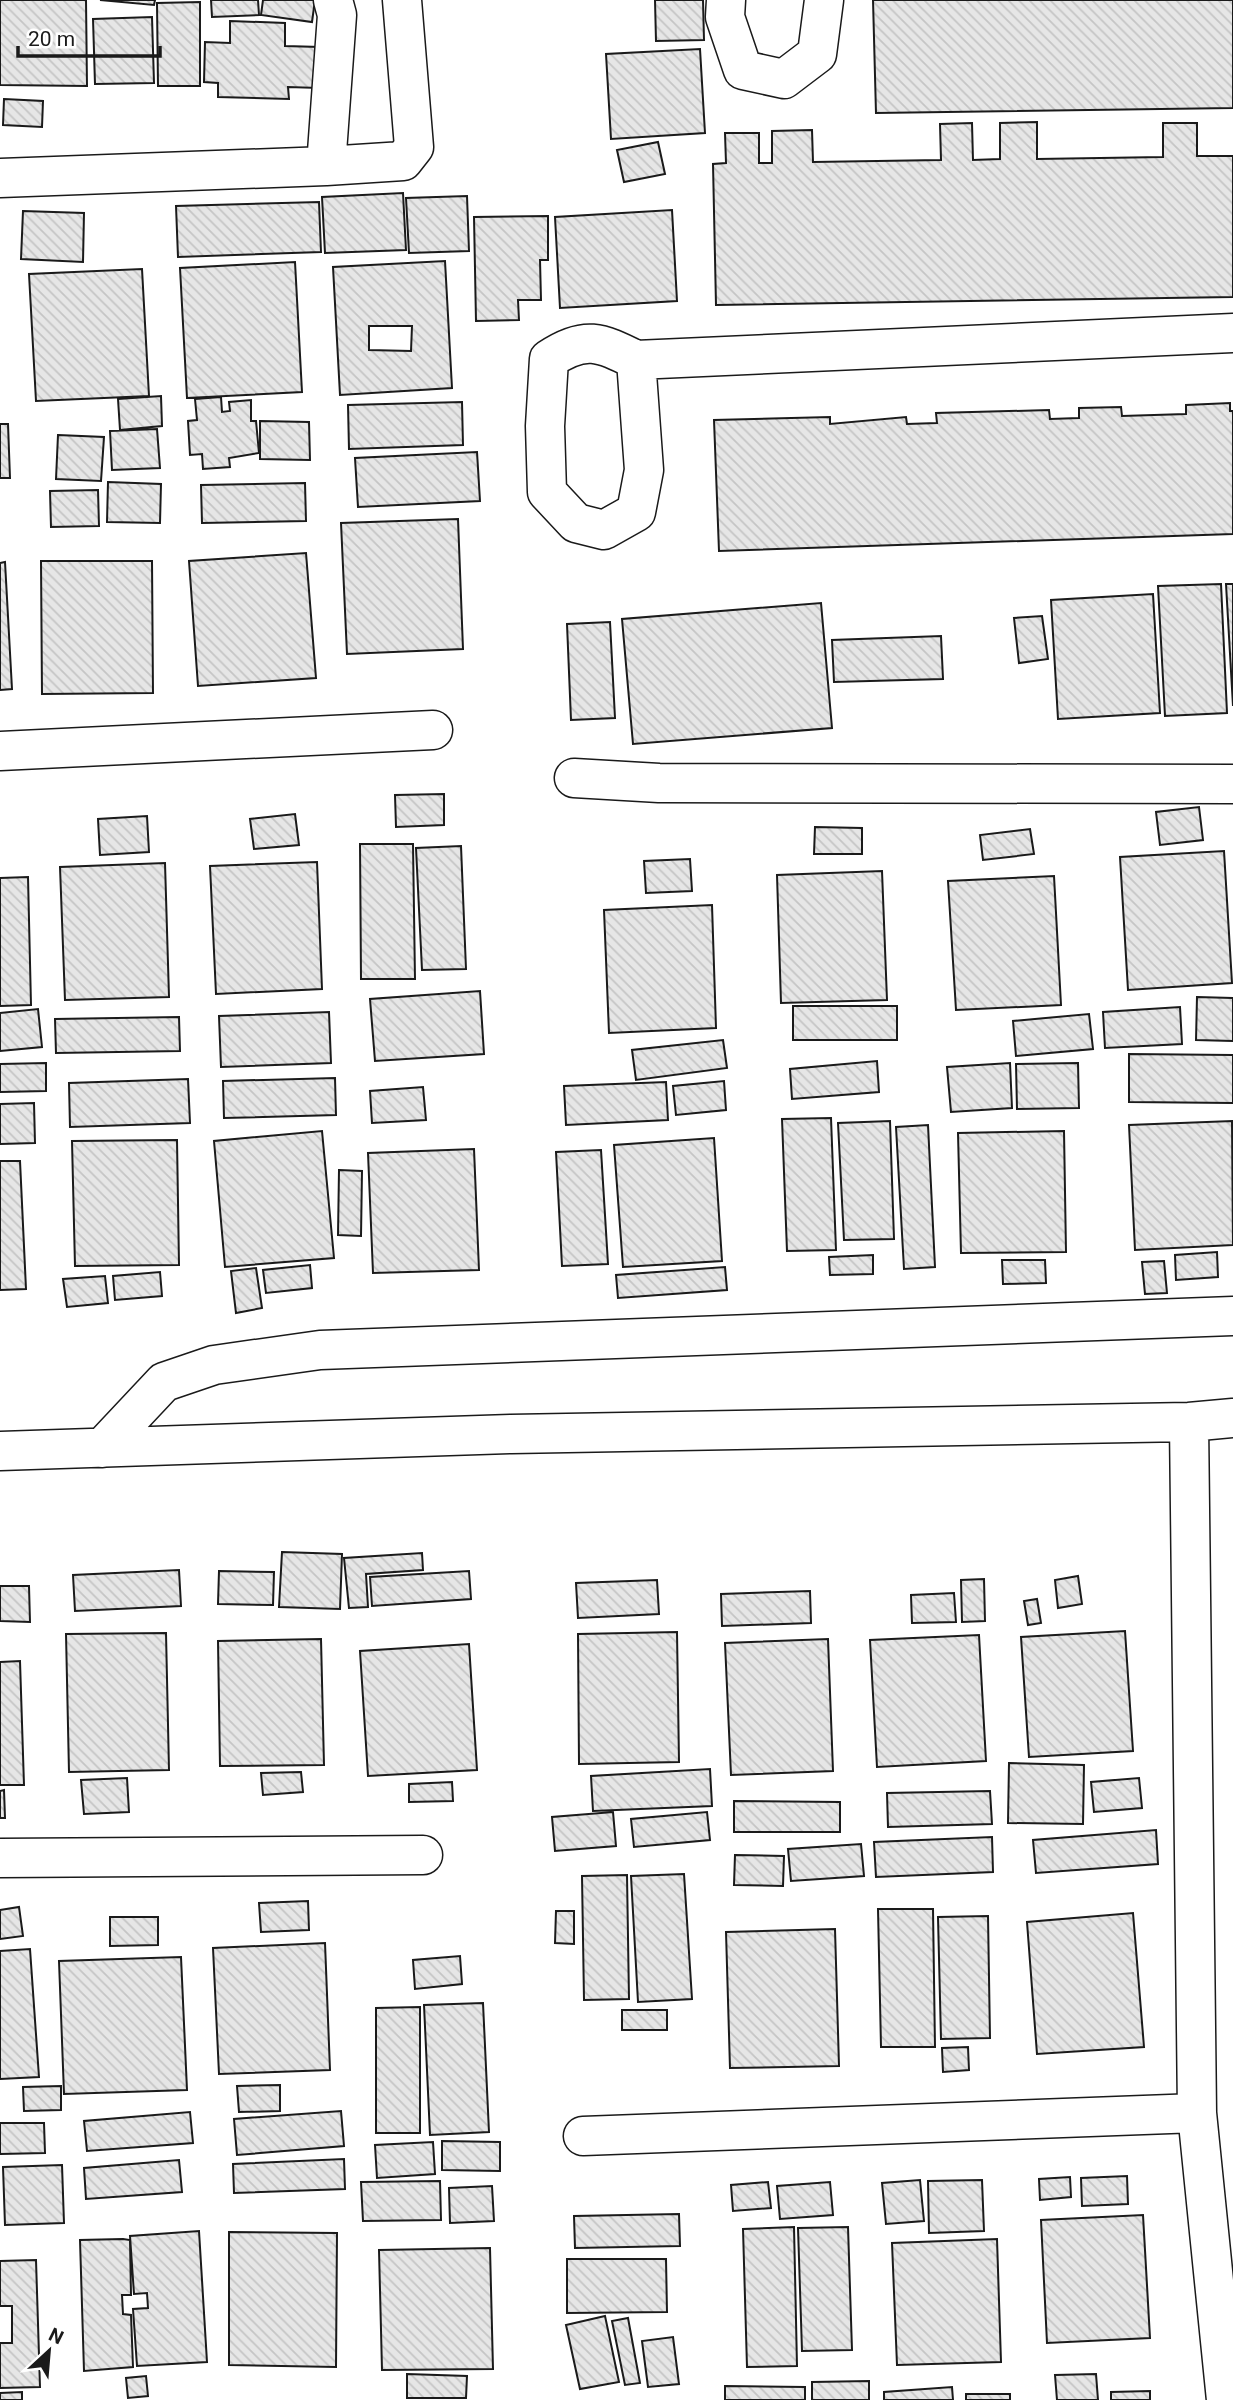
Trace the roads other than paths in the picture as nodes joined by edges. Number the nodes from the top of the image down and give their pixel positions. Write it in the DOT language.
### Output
graph roads {
  1 [pos="333,0"];
  2 [pos="401,0"];
  3 [pos="726,0"];
  4 [pos="824,0"];
  5 [pos="326,166"];
  6 [pos="0,178"];
  7 [pos="1233,333"];
  8 [pos="636,360"];
  9 [pos="433,730"];
  10 [pos="0,751"];
  11 [pos="574,778"];
  12 [pos="1233,785"];
  13 [pos="1233,1316"];
  14 [pos="1233,1418"];
  15 [pos="1189,1422"];
  16 [pos="102,1448"];
  17 [pos="0,1451"];
  18 [pos="423,1855"];
  19 [pos="0,1858"];
  20 [pos="1197,2113"];
  21 [pos="583,2136"];
  22 [pos="1226,2400"];
  1 -- 5 [label="street"];
  2 -- 5 [label="street"];
  3 -- 4 [label="street"];
  5 -- 6 [label="street"];
  7 -- 8 [label="street"];
  8 -- 8 [label="street"];
  9 -- 10 [label="street"];
  11 -- 12 [label="street"];
  13 -- 16 [label="street"];
  14 -- 15 [label="street"];
  15 -- 16 [label="street"];
  15 -- 20 [label="street"];
  16 -- 17 [label="street"];
  18 -- 19 [label="street"];
  20 -- 21 [label="street"];
  20 -- 22 [label="street"];
}
